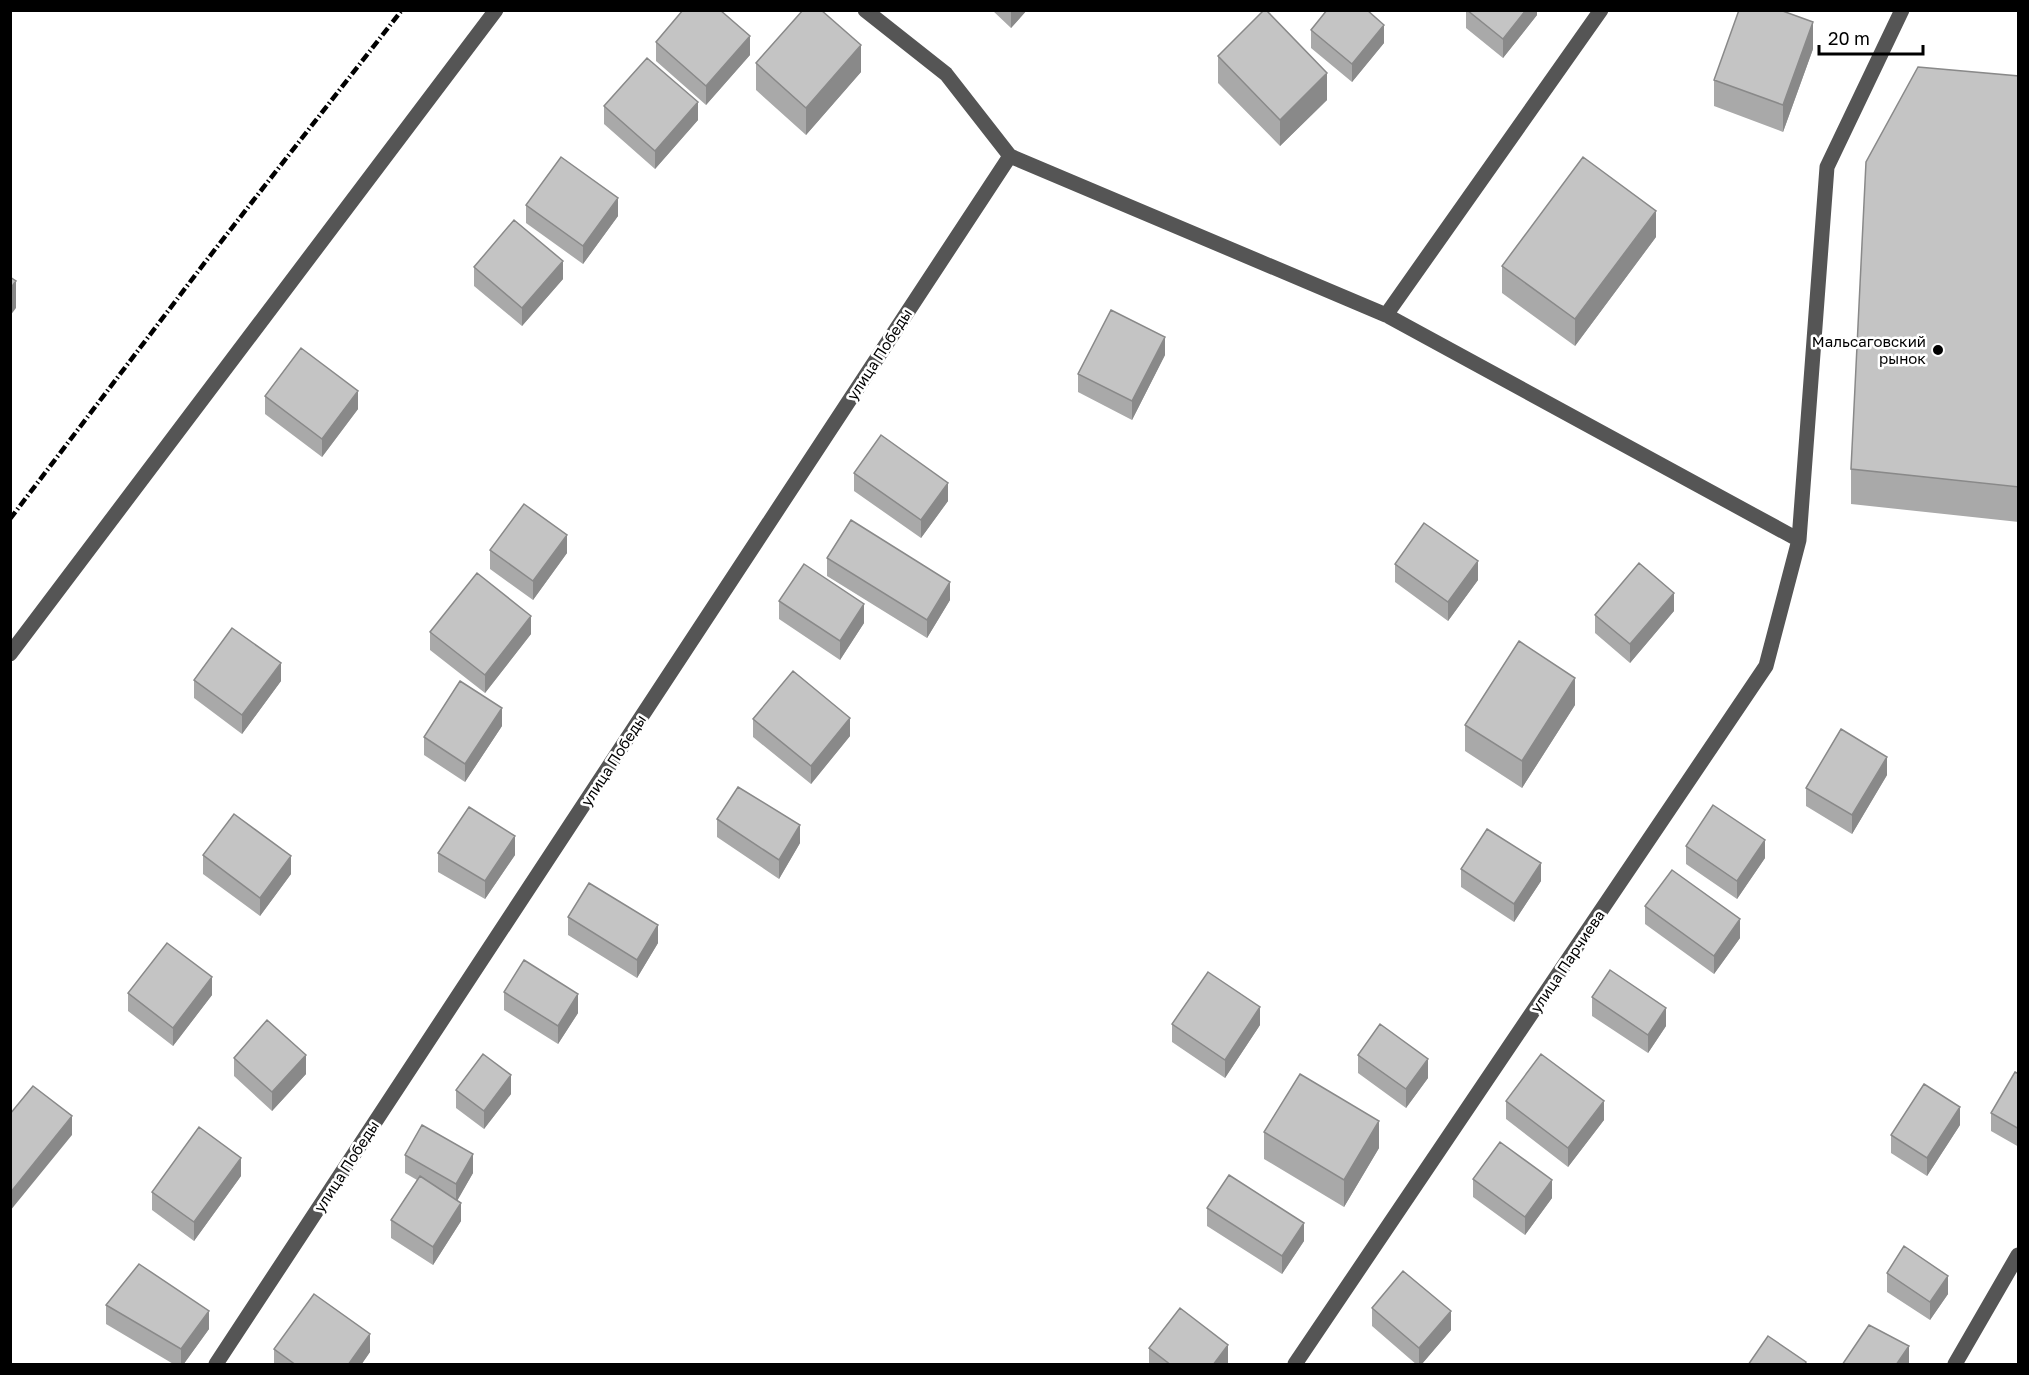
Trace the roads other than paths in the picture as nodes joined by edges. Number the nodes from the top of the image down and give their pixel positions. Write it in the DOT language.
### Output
graph roads {
  1 [pos="496,10"];
  2 [pos="865,10"];
  3 [pos="1601,10"];
  4 [pos="1902,10"];
  5 [pos="1010,156"];
  6 [pos="1386,315"];
  7 [pos="1799,540"];
  8 [pos="10,654"];
  9 [pos="2019,1255"];
  10 [pos="216,1365"];
  11 [pos="1296,1365"];
  12 [pos="1955,1365"];
  1 -- 8 [label="street"];
  2 -- 5 [label="street"];
  3 -- 6 [label="street"];
  4 -- 7 [label="street, улица Парчиева"];
  5 -- 6 [label="street"];
  5 -- 10 [label="street, улица Победы"];
  6 -- 7 [label="street"];
  7 -- 11 [label="street, улица Парчиева"];
  9 -- 12 [label="street"];
}
